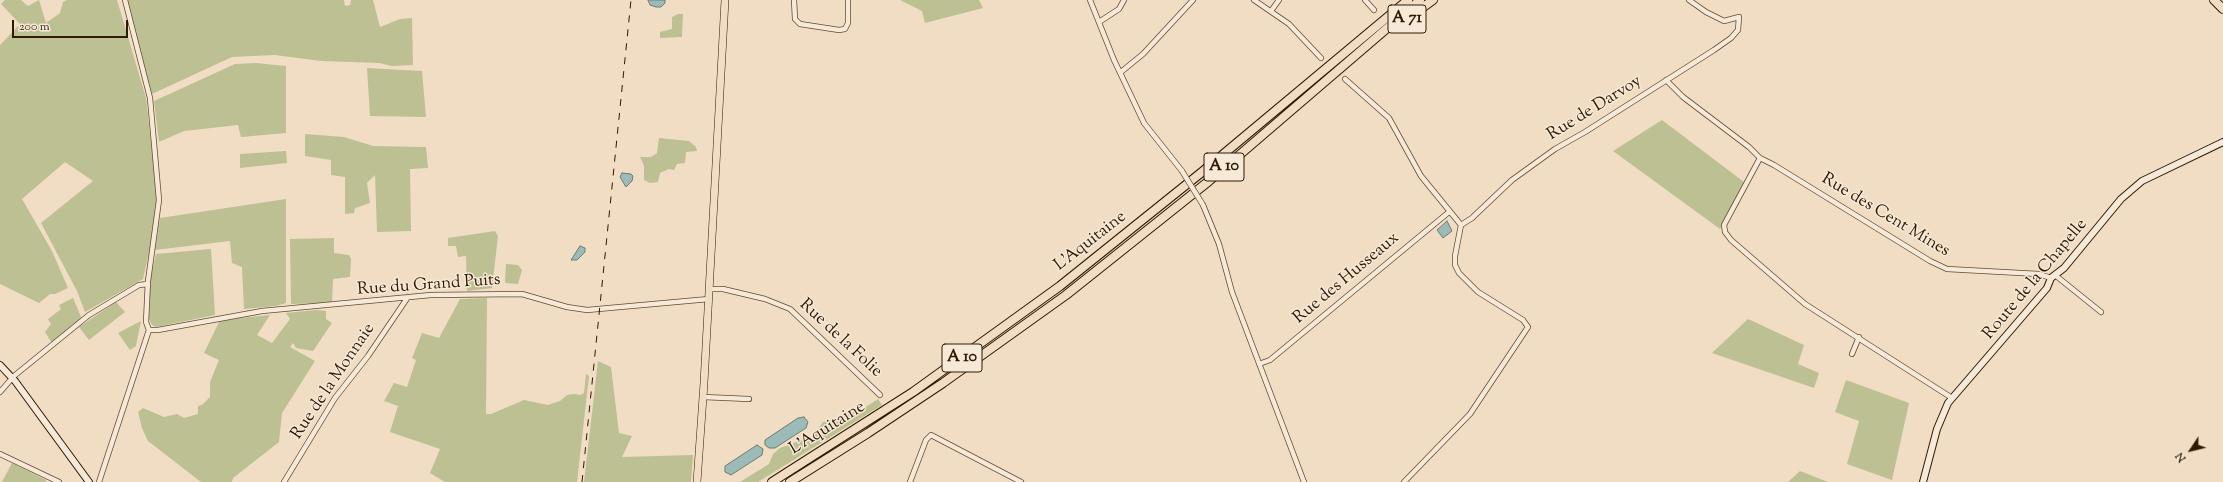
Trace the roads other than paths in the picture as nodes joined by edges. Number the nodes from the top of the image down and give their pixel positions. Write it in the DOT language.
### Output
graph roads {
  1 [pos="125,0"];
  2 [pos="725,0"];
  3 [pos="794,0"];
  4 [pos="848,0"];
  5 [pos="1090,0"];
  6 [pos="1124,0"];
  7 [pos="1193,0"];
  8 [pos="1254,0"];
  9 [pos="1279,0"];
  10 [pos="1366,0"];
  11 [pos="1408,0"];
  12 [pos="1420,0"];
  13 [pos="1433,0"];
  14 [pos="1690,0"];
  15 [pos="2214,0"];
  16 [pos="2223,9"];
  17 [pos="1374,10"];
  18 [pos="1271,11"];
  19 [pos="1099,22"];
  20 [pos="1380,37"];
  21 [pos="1321,58"];
  22 [pos="1121,72"];
  23 [pos="1345,79"];
  24 [pos="1666,80"];
  25 [pos="2223,142"];
  26 [pos="1760,158"];
  27 [pos="1450,212"];
  28 [pos="1461,225"];
  29 [pos="2053,277"];
  30 [pos="148,284"];
  31 [pos="710,289"];
  32 [pos="408,298"];
  33 [pos="709,298"];
  34 [pos="2101,312"];
  35 [pos="149,330"];
  36 [pos="1859,338"];
  37 [pos="1852,354"];
  38 [pos="1259,364"];
  39 [pos="0,365"];
  40 [pos="12,378"];
  41 [pos="0,392"];
  42 [pos="880,395"];
  43 [pos="703,397"];
  44 [pos="1952,398"];
  45 [pos="749,399"];
  46 [pos="0,454"];
  47 [pos="59,482"];
  48 [pos="89,482"];
  49 [pos="99,482"];
  50 [pos="284,482"];
  51 [pos="697,482"];
  52 [pos="772,482"];
  53 [pos="790,482"];
  54 [pos="910,482"];
  55 [pos="1022,482"];
  56 [pos="1304,482"];
  57 [pos="1404,482"];
  58 [pos="1923,482"];
  1 -- 30 [label="street"];
  2 -- 31 [label="main road"];
  3 -- 4 [label="street"];
  5 -- 19 [label="street"];
  6 -- 19 [label="street"];
  7 -- 22 [label="street"];
  8 -- 18 [label="street"];
  9 -- 18 [label="street"];
  10 -- 17 [label="street"];
  11 -- 52 [label="highway, L'Aquitaine / A 10"];
  12 -- 20 [label="highway, L'Aquitaine / A 10"];
  13 -- 20 [label="highway, A 71"];
  14 -- 24 [label="street, Rue de Darvoy"];
  15 -- 16 [label="highway"];
  18 -- 21 [label="street"];
  19 -- 22 [label="street"];
  20 -- 53 [label="highway, L'Aquitaine / A 10"];
  22 -- 38 [label="street, bridge"];
  23 -- 27 [label="street"];
  24 -- 26 [label="street, Rue des Cent Mines"];
  24 -- 28 [label="street, Rue de Darvoy"];
  25 -- 29 [label="street, Route de la Chapelle"];
  26 -- 29 [label="street, Rue des Cent Mines"];
  26 -- 36 [label="street"];
  27 -- 28 [label="street"];
  27 -- 38 [label="street, Rue des Husseaux"];
  28 -- 57 [label="street"];
  29 -- 34 [label="street"];
  29 -- 44 [label="street, Route de la Chapelle"];
  30 -- 35 [label="street"];
  30 -- 40 [label="street"];
  31 -- 33 [label="main road"];
  31 -- 42 [label="street, Rue de la Folie"];
  32 -- 33 [label="street, Rue du Grand Puits"];
  32 -- 35 [label="street, Rue du Grand Puits"];
  32 -- 50 [label="street, Rue de la Monnaie"];
  33 -- 43 [label="main road"];
  35 -- 49 [label="street"];
  36 -- 37 [label="street"];
  36 -- 44 [label="street"];
  38 -- 56 [label="street"];
  39 -- 40 [label="street"];
  40 -- 41 [label="street"];
  40 -- 48 [label="street"];
  43 -- 45 [label="street"];
  43 -- 51 [label="main road"];
  44 -- 58 [label="street, Route de la Chapelle"];
  46 -- 47 [label="street"];
  54 -- 55 [label="street"];
}
